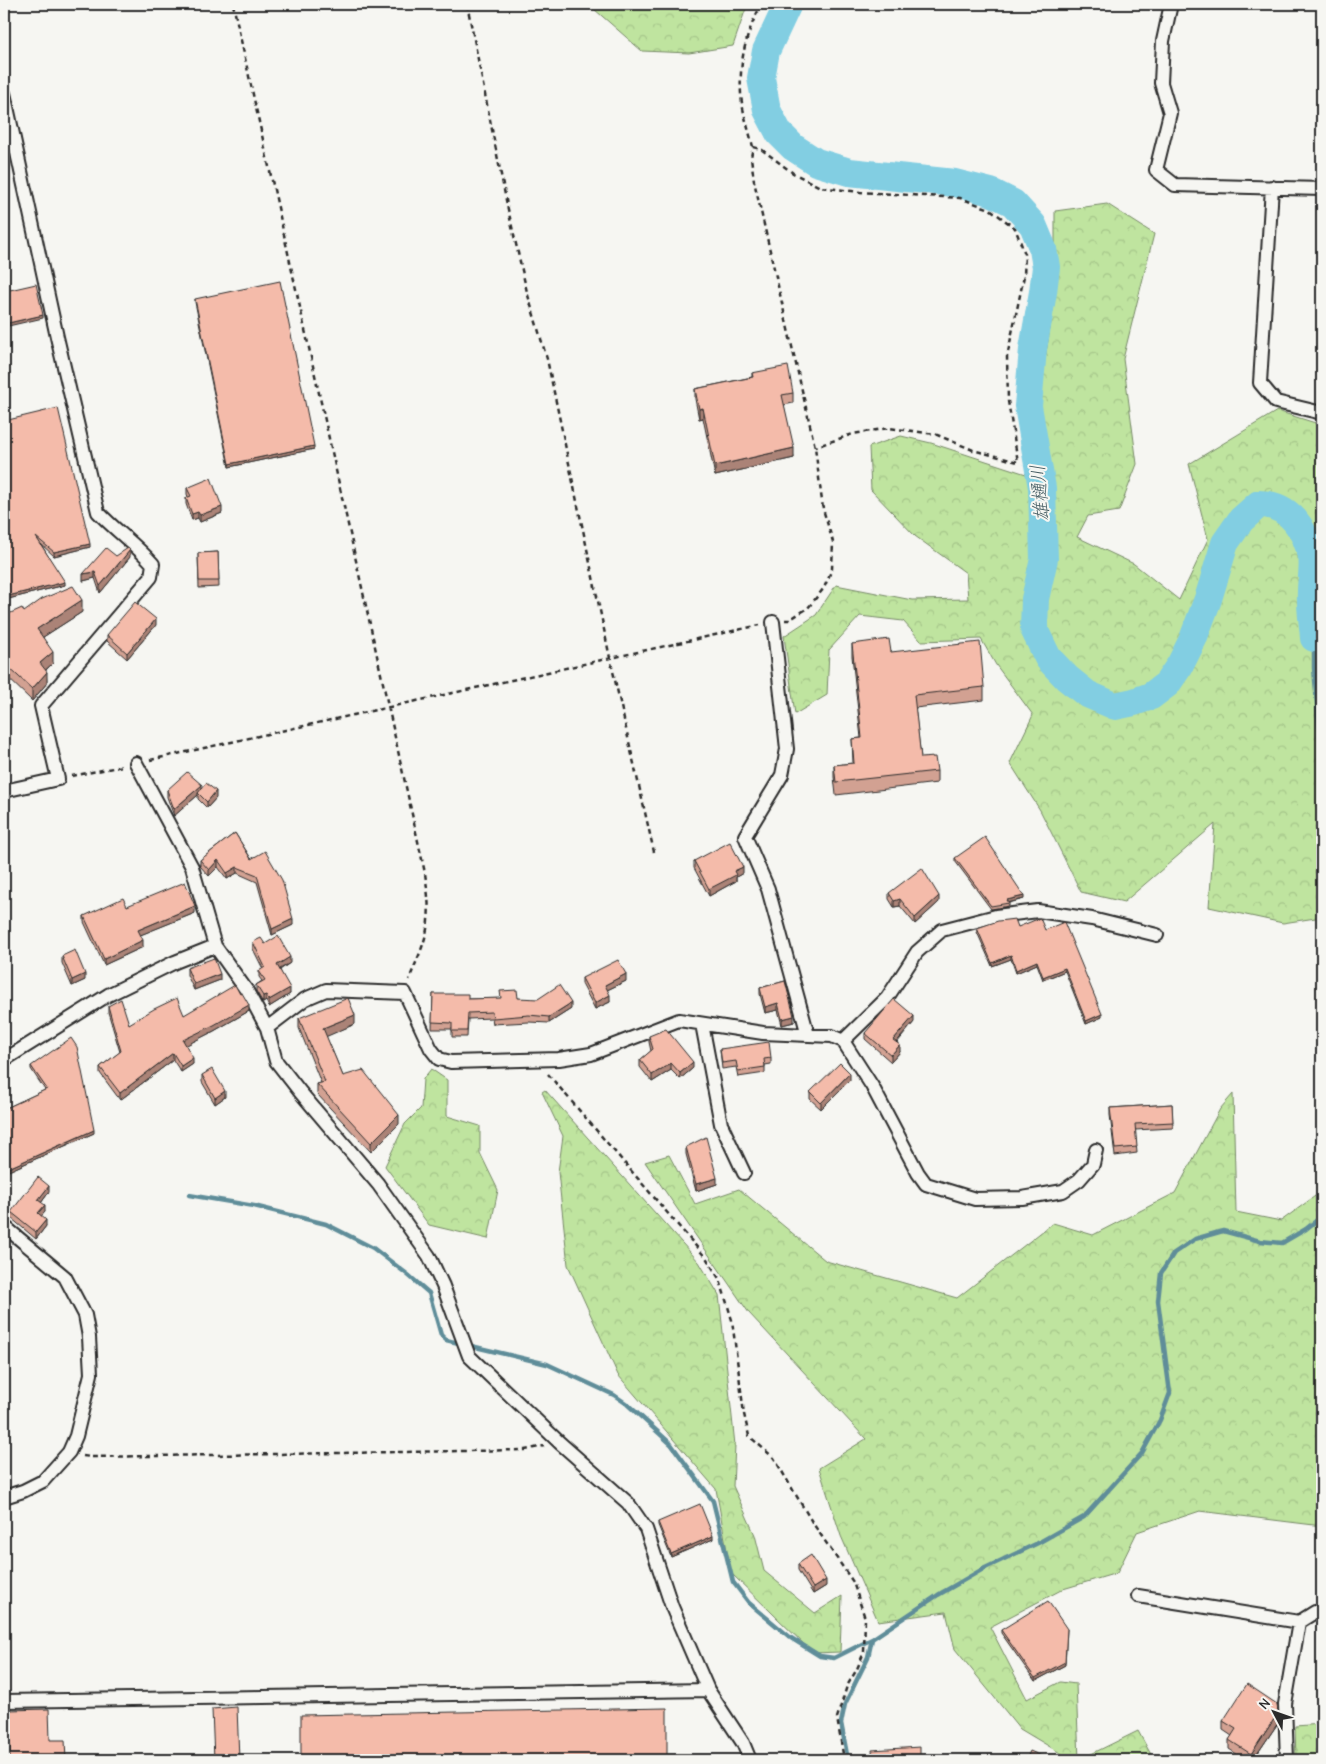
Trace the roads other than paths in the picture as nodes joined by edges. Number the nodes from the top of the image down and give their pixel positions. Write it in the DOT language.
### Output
graph roads {
  1 [pos="1171,4"];
  2 [pos="4,92"];
  3 [pos="1272,187"];
  4 [pos="1322,189"];
  5 [pos="1322,412"];
  6 [pos="773,622"];
  7 [pos="136,763"];
  8 [pos="4,791"];
  9 [pos="1158,935"];
  10 [pos="215,946"];
  11 [pos="702,1024"];
  12 [pos="268,1028"];
  13 [pos="808,1035"];
  14 [pos="843,1040"];
  15 [pos="4,1060"];
  16 [pos="1096,1150"];
  17 [pos="744,1174"];
  18 [pos="4,1226"];
  19 [pos="4,1497"];
  20 [pos="1138,1596"];
  21 [pos="1322,1612"];
  22 [pos="1299,1622"];
  23 [pos="708,1690"];
  24 [pos="4,1701"];
  25 [pos="750,1760"];
  26 [pos="1287,1760"];
  1 -- 3 [label="street"];
  2 -- 8 [label="street"];
  3 -- 4 [label="street"];
  3 -- 5 [label="street"];
  6 -- 13 [label="street"];
  7 -- 10 [label="street"];
  9 -- 14 [label="street"];
  10 -- 12 [label="street"];
  10 -- 15 [label="street"];
  11 -- 12 [label="street"];
  11 -- 13 [label="street"];
  11 -- 17 [label="street"];
  12 -- 23 [label="street"];
  13 -- 14 [label="street"];
  14 -- 16 [label="street"];
  18 -- 19 [label="street"];
  20 -- 22 [label="street"];
  21 -- 22 [label="street"];
  22 -- 26 [label="street"];
  23 -- 24 [label="street"];
  23 -- 25 [label="street"];
}
